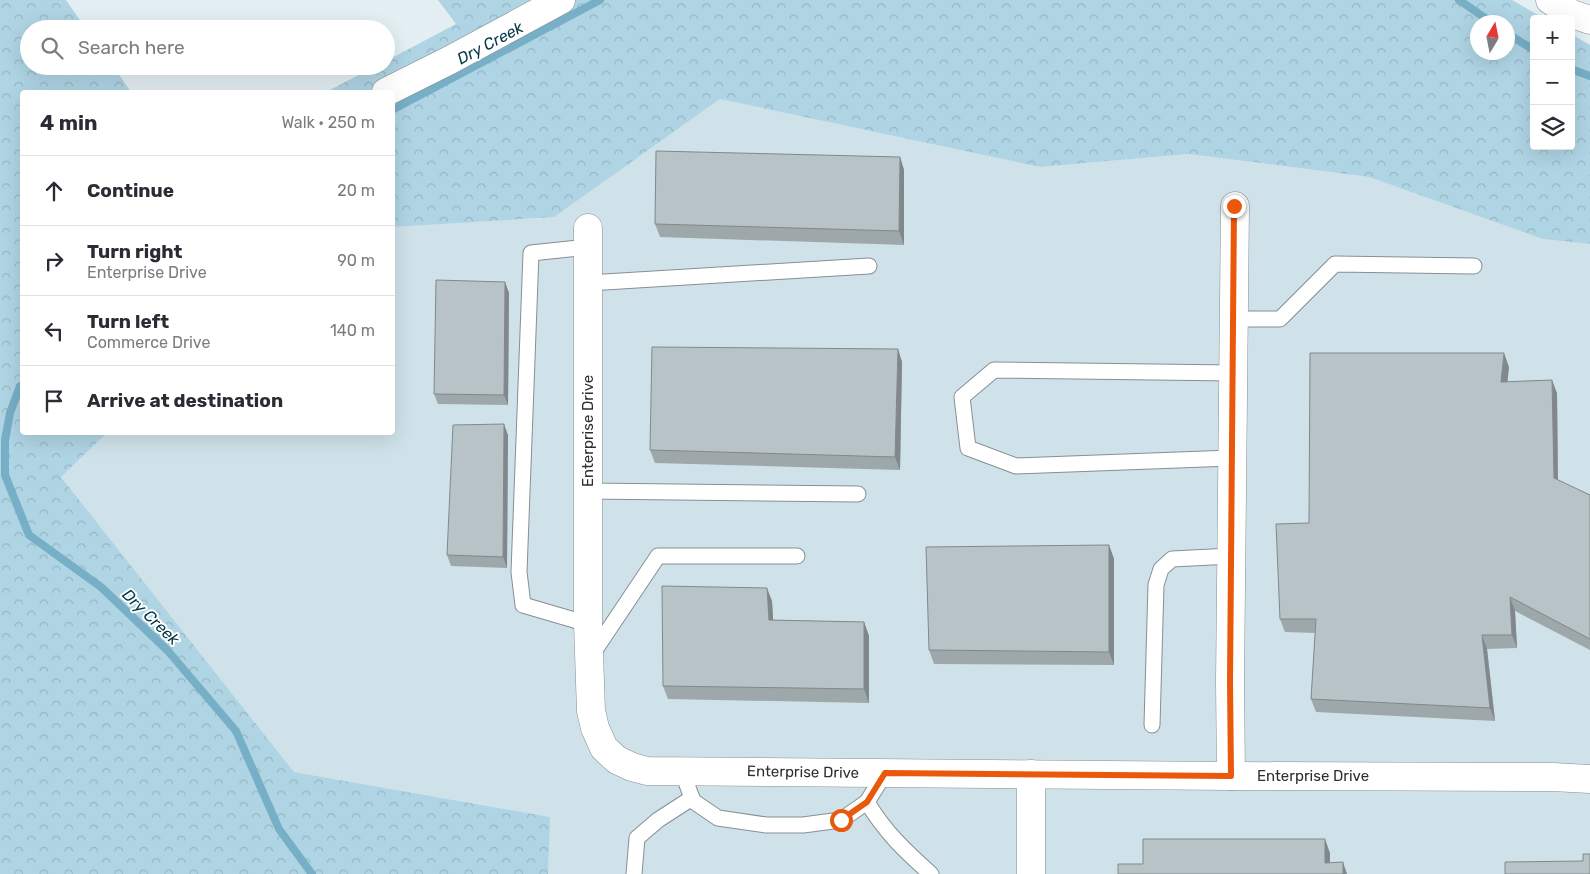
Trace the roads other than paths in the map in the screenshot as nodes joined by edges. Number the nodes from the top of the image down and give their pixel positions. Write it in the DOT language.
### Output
graph roads {
  1 [pos="561,0"];
  2 [pos="1550,0"];
  3 [pos="1590,20"];
  4 [pos="390,90"];
  5 [pos="1234,206"];
  6 [pos="588,238"];
  7 [pos="869,266"];
  8 [pos="1474,266"];
  9 [pos="588,283"];
  10 [pos="1234,319"];
  11 [pos="1233,373"];
  12 [pos="1232,458"];
  13 [pos="588,491"];
  14 [pos="858,494"];
  15 [pos="797,556"];
  16 [pos="1231,556"];
  17 [pos="588,624"];
  18 [pos="589,660"];
  19 [pos="1152,725"];
  20 [pos="682,771"];
  21 [pos="885,773"];
  22 [pos="1031,774"];
  23 [pos="1231,776"];
  24 [pos="1590,779"];
  25 [pos="692,798"];
  26 [pos="867,802"];
  27 [pos="634,874"];
  28 [pos="931,874"];
  29 [pos="1031,874"];
  1 -- 4 [label="street"];
  2 -- 3 [label="street"];
  5 -- 10 [label="street"];
  6 -- 9 [label="street, Enterprise Drive"];
  6 -- 17 [label="lane"];
  7 -- 9 [label="lane"];
  8 -- 10 [label="lane"];
  9 -- 13 [label="street, Enterprise Drive"];
  10 -- 11 [label="street"];
  11 -- 12 [label="street"];
  11 -- 12 [label="lane"];
  12 -- 16 [label="street"];
  13 -- 14 [label="lane"];
  13 -- 17 [label="street, Enterprise Drive"];
  15 -- 18 [label="lane"];
  16 -- 19 [label="lane"];
  16 -- 23 [label="street"];
  17 -- 18 [label="street, Enterprise Drive"];
  18 -- 20 [label="street, Enterprise Drive"];
  20 -- 21 [label="street, Enterprise Drive"];
  20 -- 25 [label="lane"];
  21 -- 22 [label="street, Enterprise Drive"];
  21 -- 26 [label="lane"];
  22 -- 23 [label="street, Enterprise Drive"];
  22 -- 29 [label="street"];
  23 -- 24 [label="street, Enterprise Drive"];
  25 -- 26 [label="lane"];
  25 -- 27 [label="lane"];
  26 -- 28 [label="lane"];
}
